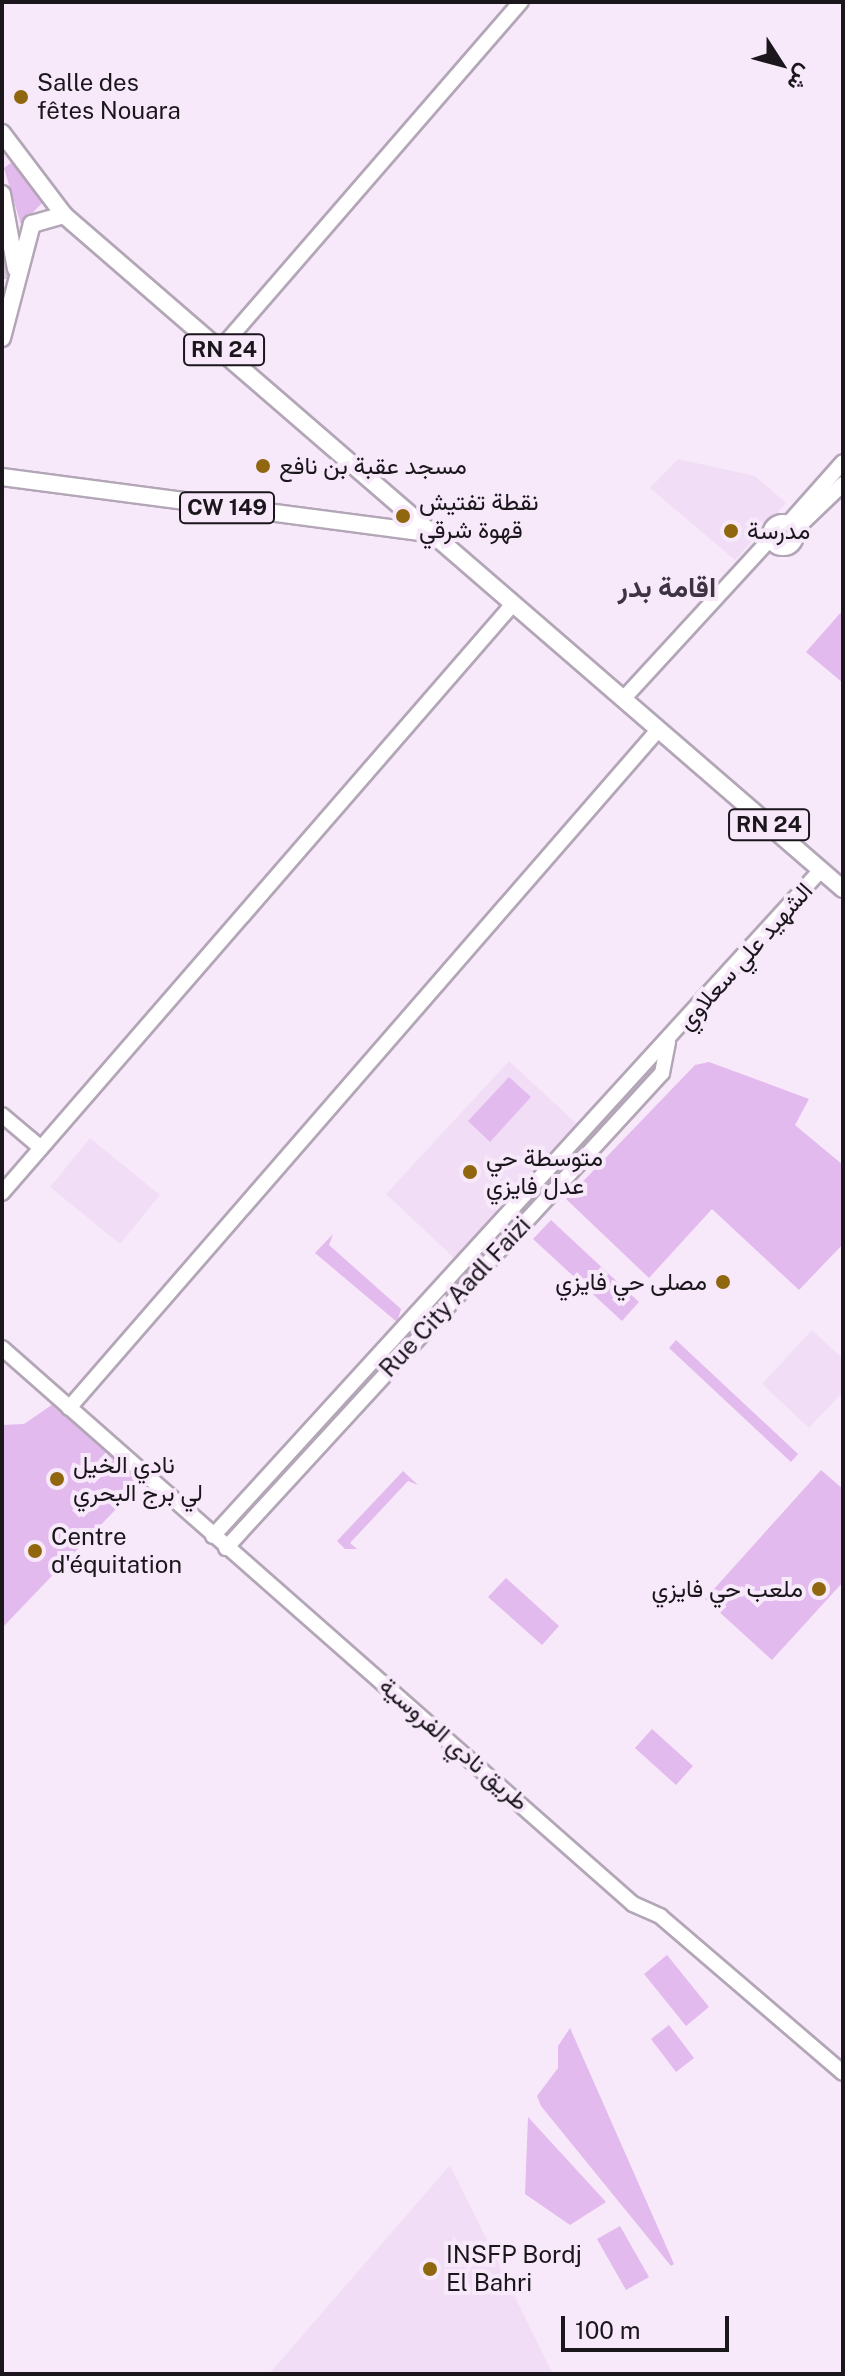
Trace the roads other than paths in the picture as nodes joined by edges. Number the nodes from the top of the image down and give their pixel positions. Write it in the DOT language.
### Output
graph roads {
  1 [pos="521,2"];
  2 [pos="2,133"];
  3 [pos="2,194"];
  4 [pos="64,215"];
  5 [pos="2,227"];
  6 [pos="6,255"];
  7 [pos="15,286"];
  8 [pos="2,338"];
  9 [pos="221,348"];
  10 [pos="843,462"];
  11 [pos="2,477"];
  12 [pos="843,484"];
  13 [pos="383,486"];
  14 [pos="380,517"];
  15 [pos="415,517"];
  16 [pos="353,520"];
  17 [pos="792,526"];
  18 [pos="435,534"];
  19 [pos="773,542"];
  20 [pos="513,604"];
  21 [pos="627,701"];
  22 [pos="658,730"];
  23 [pos="821,870"];
  24 [pos="843,889"];
  25 [pos="668,1042"];
  26 [pos="2,1115"];
  27 [pos="41,1148"];
  28 [pos="2,1193"];
  29 [pos="2,1348"];
  30 [pos="69,1408"];
  31 [pos="213,1536"];
  32 [pos="226,1548"];
  33 [pos="843,2073"];
  1 -- 9 [label="main road"];
  2 -- 4 [label="main road, RN 24"];
  3 -- 7 [label="main road"];
  4 -- 7 [label="main road"];
  4 -- 9 [label="main road, RN 24"];
  5 -- 6 [label="main road"];
  7 -- 8 [label="main road"];
  9 -- 13 [label="main road, RN 24"];
  10 -- 17 [label="main road"];
  11 -- 16 [label="main road, CW 149"];
  12 -- 17 [label="main road"];
  13 -- 14 [label="main road"];
  13 -- 15 [label="main road, RN 24"];
  14 -- 15 [label="main road"];
  14 -- 16 [label="main road"];
  15 -- 18 [label="main road, RN 24"];
  16 -- 18 [label="main road, CW 149"];
  17 -- 19 [label="main road"];
  17 -- 19 [label="main road"];
  18 -- 20 [label="main road, RN 24"];
  19 -- 21 [label="main road"];
  20 -- 21 [label="main road, RN 24"];
  20 -- 27 [label="main road"];
  21 -- 22 [label="main road, RN 24"];
  22 -- 23 [label="main road, RN 24"];
  22 -- 30 [label="main road"];
  23 -- 24 [label="main road, RN 24"];
  23 -- 25 [label="main road, الشهيد علي سعلاوي"];
  25 -- 31 [label="main road, Rue City Aadl Faizi"];
  25 -- 32 [label="main road, Rue City Aadl Faizi"];
  26 -- 27 [label="main road"];
  27 -- 28 [label="main road"];
  29 -- 30 [label="main road, طريق نادي الفروسية"];
  30 -- 31 [label="main road, طريق نادي الفروسية"];
  31 -- 32 [label="main road, طريق نادي الفروسية"];
  32 -- 33 [label="main road, طريق نادي الفروسية"];
}
